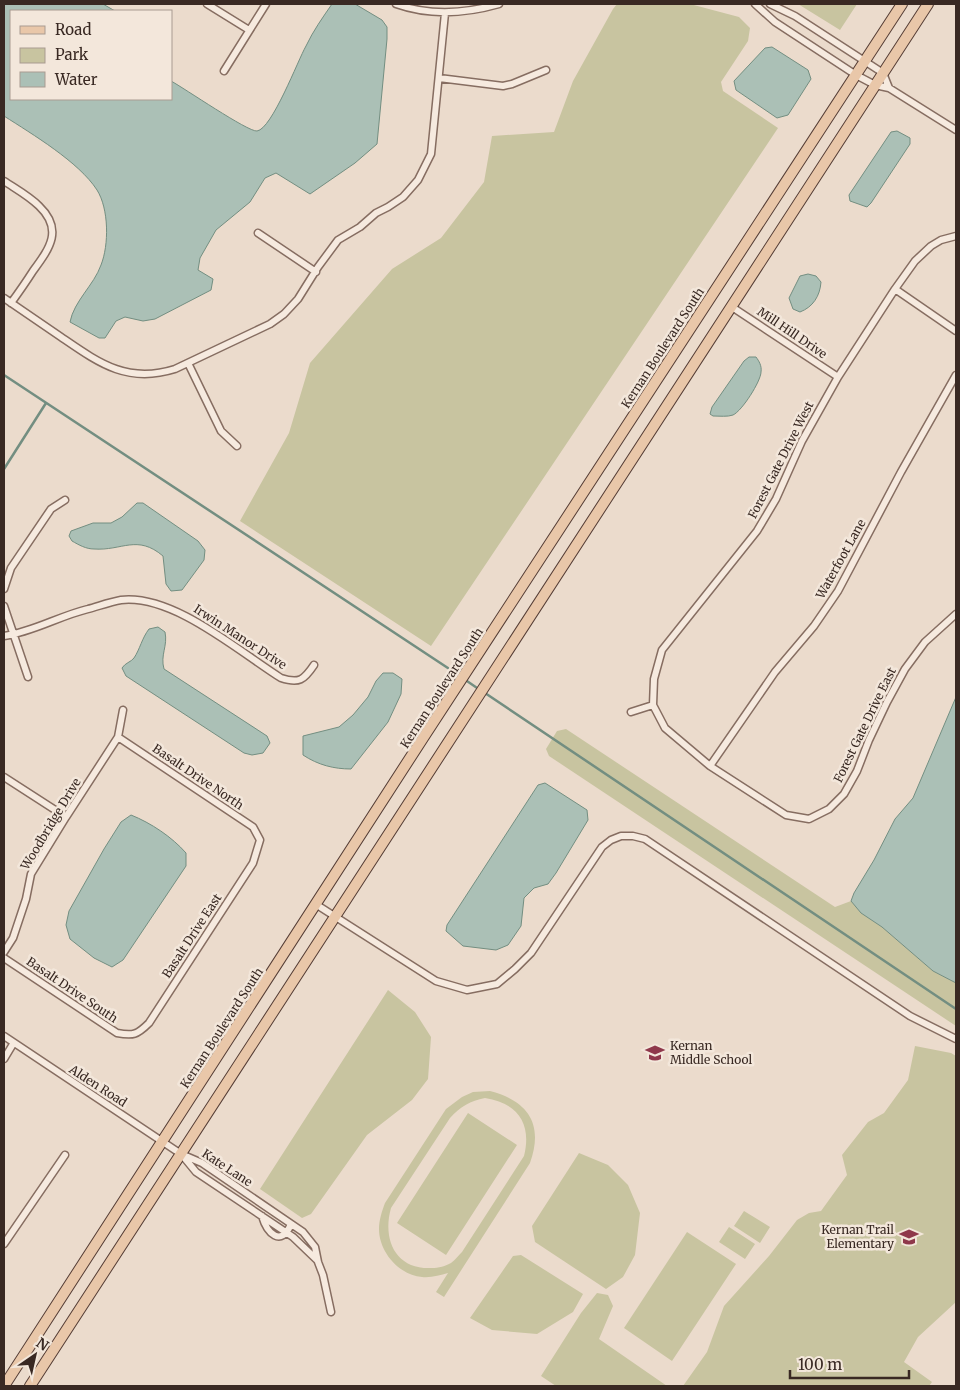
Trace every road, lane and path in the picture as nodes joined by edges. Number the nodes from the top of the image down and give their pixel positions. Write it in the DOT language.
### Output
graph roads {
  1 [pos="208,4"];
  2 [pos="266,4"];
  3 [pos="396,4"];
  4 [pos="499,4"];
  5 [pos="755,4"];
  6 [pos="770,4"];
  7 [pos="902,4"];
  8 [pos="928,4"];
  9 [pos="445,13"];
  10 [pos="249,30"];
  11 [pos="865,61"];
  12 [pos="546,70"];
  13 [pos="224,71"];
  14 [pos="883,72"];
  15 [pos="856,75"];
  16 [pos="439,78"];
  17 [pos="875,85"];
  18 [pos="889,88"];
  19 [pos="956,130"];
  20 [pos="4,181"];
  21 [pos="258,233"];
  22 [pos="953,236"];
  23 [pos="316,272"];
  24 [pos="895,289"];
  25 [pos="4,298"];
  26 [pos="11,303"];
  27 [pos="732,307"];
  28 [pos="956,331"];
  29 [pos="188,363"];
  30 [pos="956,375"];
  31 [pos="838,377"];
  32 [pos="237,446"];
  33 [pos="64,500"];
  34 [pos="4,589"];
  35 [pos="4,606"];
  36 [pos="956,614"];
  37 [pos="13,634"];
  38 [pos="4,636"];
  39 [pos="314,665"];
  40 [pos="28,678"];
  41 [pos="653,705"];
  42 [pos="123,710"];
  43 [pos="631,712"];
  44 [pos="118,737"];
  45 [pos="710,766"];
  46 [pos="4,777"];
  47 [pos="66,817"];
  48 [pos="260,840"];
  49 [pos="317,905"];
  50 [pos="334,917"];
  51 [pos="4,952"];
  52 [pos="4,958"];
  53 [pos="4,1036"];
  54 [pos="131,1036"];
  55 [pos="956,1039"];
  56 [pos="13,1044"];
  57 [pos="4,1059"];
  58 [pos="163,1142"];
  59 [pos="181,1154"];
  60 [pos="65,1155"];
  61 [pos="262,1216"];
  62 [pos="291,1224"];
  63 [pos="286,1232"];
  64 [pos="4,1244"];
  65 [pos="318,1262"];
  66 [pos="331,1312"];
  67 [pos="4,1386"];
  68 [pos="30,1386"];
  1 -- 10 [label="street"];
  2 -- 10 [label="street"];
  3 -- 9 [label="street"];
  4 -- 9 [label="street"];
  5 -- 15 [label="street"];
  6 -- 11 [label="street"];
  7 -- 11 [label="main road, Kernan Boulevard South"];
  8 -- 14 [label="main road"];
  9 -- 16 [label="street"];
  10 -- 13 [label="street"];
  11 -- 14 [label="street"];
  11 -- 15 [label="main road, Kernan Boulevard South"];
  12 -- 16 [label="street"];
  14 -- 17 [label="main road"];
  14 -- 18 [label="street"];
  15 -- 17 [label="street"];
  15 -- 49 [label="main road, Kernan Boulevard South"];
  16 -- 23 [label="street"];
  17 -- 18 [label="street"];
  17 -- 27 [label="main road"];
  18 -- 19 [label="street"];
  20 -- 26 [label="street"];
  21 -- 23 [label="street"];
  22 -- 24 [label="street, Forest Gate Drive West"];
  23 -- 29 [label="street"];
  24 -- 28 [label="street"];
  24 -- 31 [label="street, Forest Gate Drive West"];
  25 -- 26 [label="street"];
  26 -- 29 [label="street"];
  27 -- 31 [label="street, Mill Hill Drive"];
  27 -- 50 [label="main road"];
  29 -- 32 [label="street"];
  30 -- 45 [label="street, Waterfoot Lane"];
  31 -- 41 [label="street, Forest Gate Drive West"];
  33 -- 34 [label="street"];
  35 -- 37 [label="street"];
  36 -- 45 [label="street, Forest Gate Drive East"];
  37 -- 38 [label="street, Irwin Manor Drive"];
  37 -- 39 [label="street, Irwin Manor Drive"];
  37 -- 40 [label="street"];
  41 -- 43 [label="street"];
  41 -- 45 [label="street"];
  42 -- 44 [label="street, Woodbridge Drive"];
  44 -- 47 [label="street, Woodbridge Drive"];
  44 -- 48 [label="street, Basalt Drive North"];
  46 -- 47 [label="street"];
  47 -- 51 [label="street, Woodbridge Drive"];
  48 -- 54 [label="street, Basalt Drive East"];
  49 -- 50 [label="street"];
  49 -- 58 [label="main road, Kernan Boulevard South"];
  50 -- 55 [label="street"];
  50 -- 59 [label="main road"];
  52 -- 54 [label="street, Basalt Drive South"];
  53 -- 56 [label="street, Alden Road"];
  56 -- 57 [label="street"];
  56 -- 58 [label="street, Alden Road"];
  58 -- 59 [label="street, Alden Road"];
  58 -- 67 [label="main road, Kernan Boulevard South"];
  59 -- 61 [label="street, Kate Lane"];
  59 -- 62 [label="street, Kate Lane"];
  59 -- 68 [label="main road"];
  60 -- 64 [label="street"];
  61 -- 63 [label="street, Kate Lane"];
  61 -- 63 [label="street"];
  62 -- 63 [label="street"];
  62 -- 65 [label="street, Kate Lane"];
  63 -- 65 [label="street, Kate Lane"];
  65 -- 66 [label="street, Kate Lane"];
}
